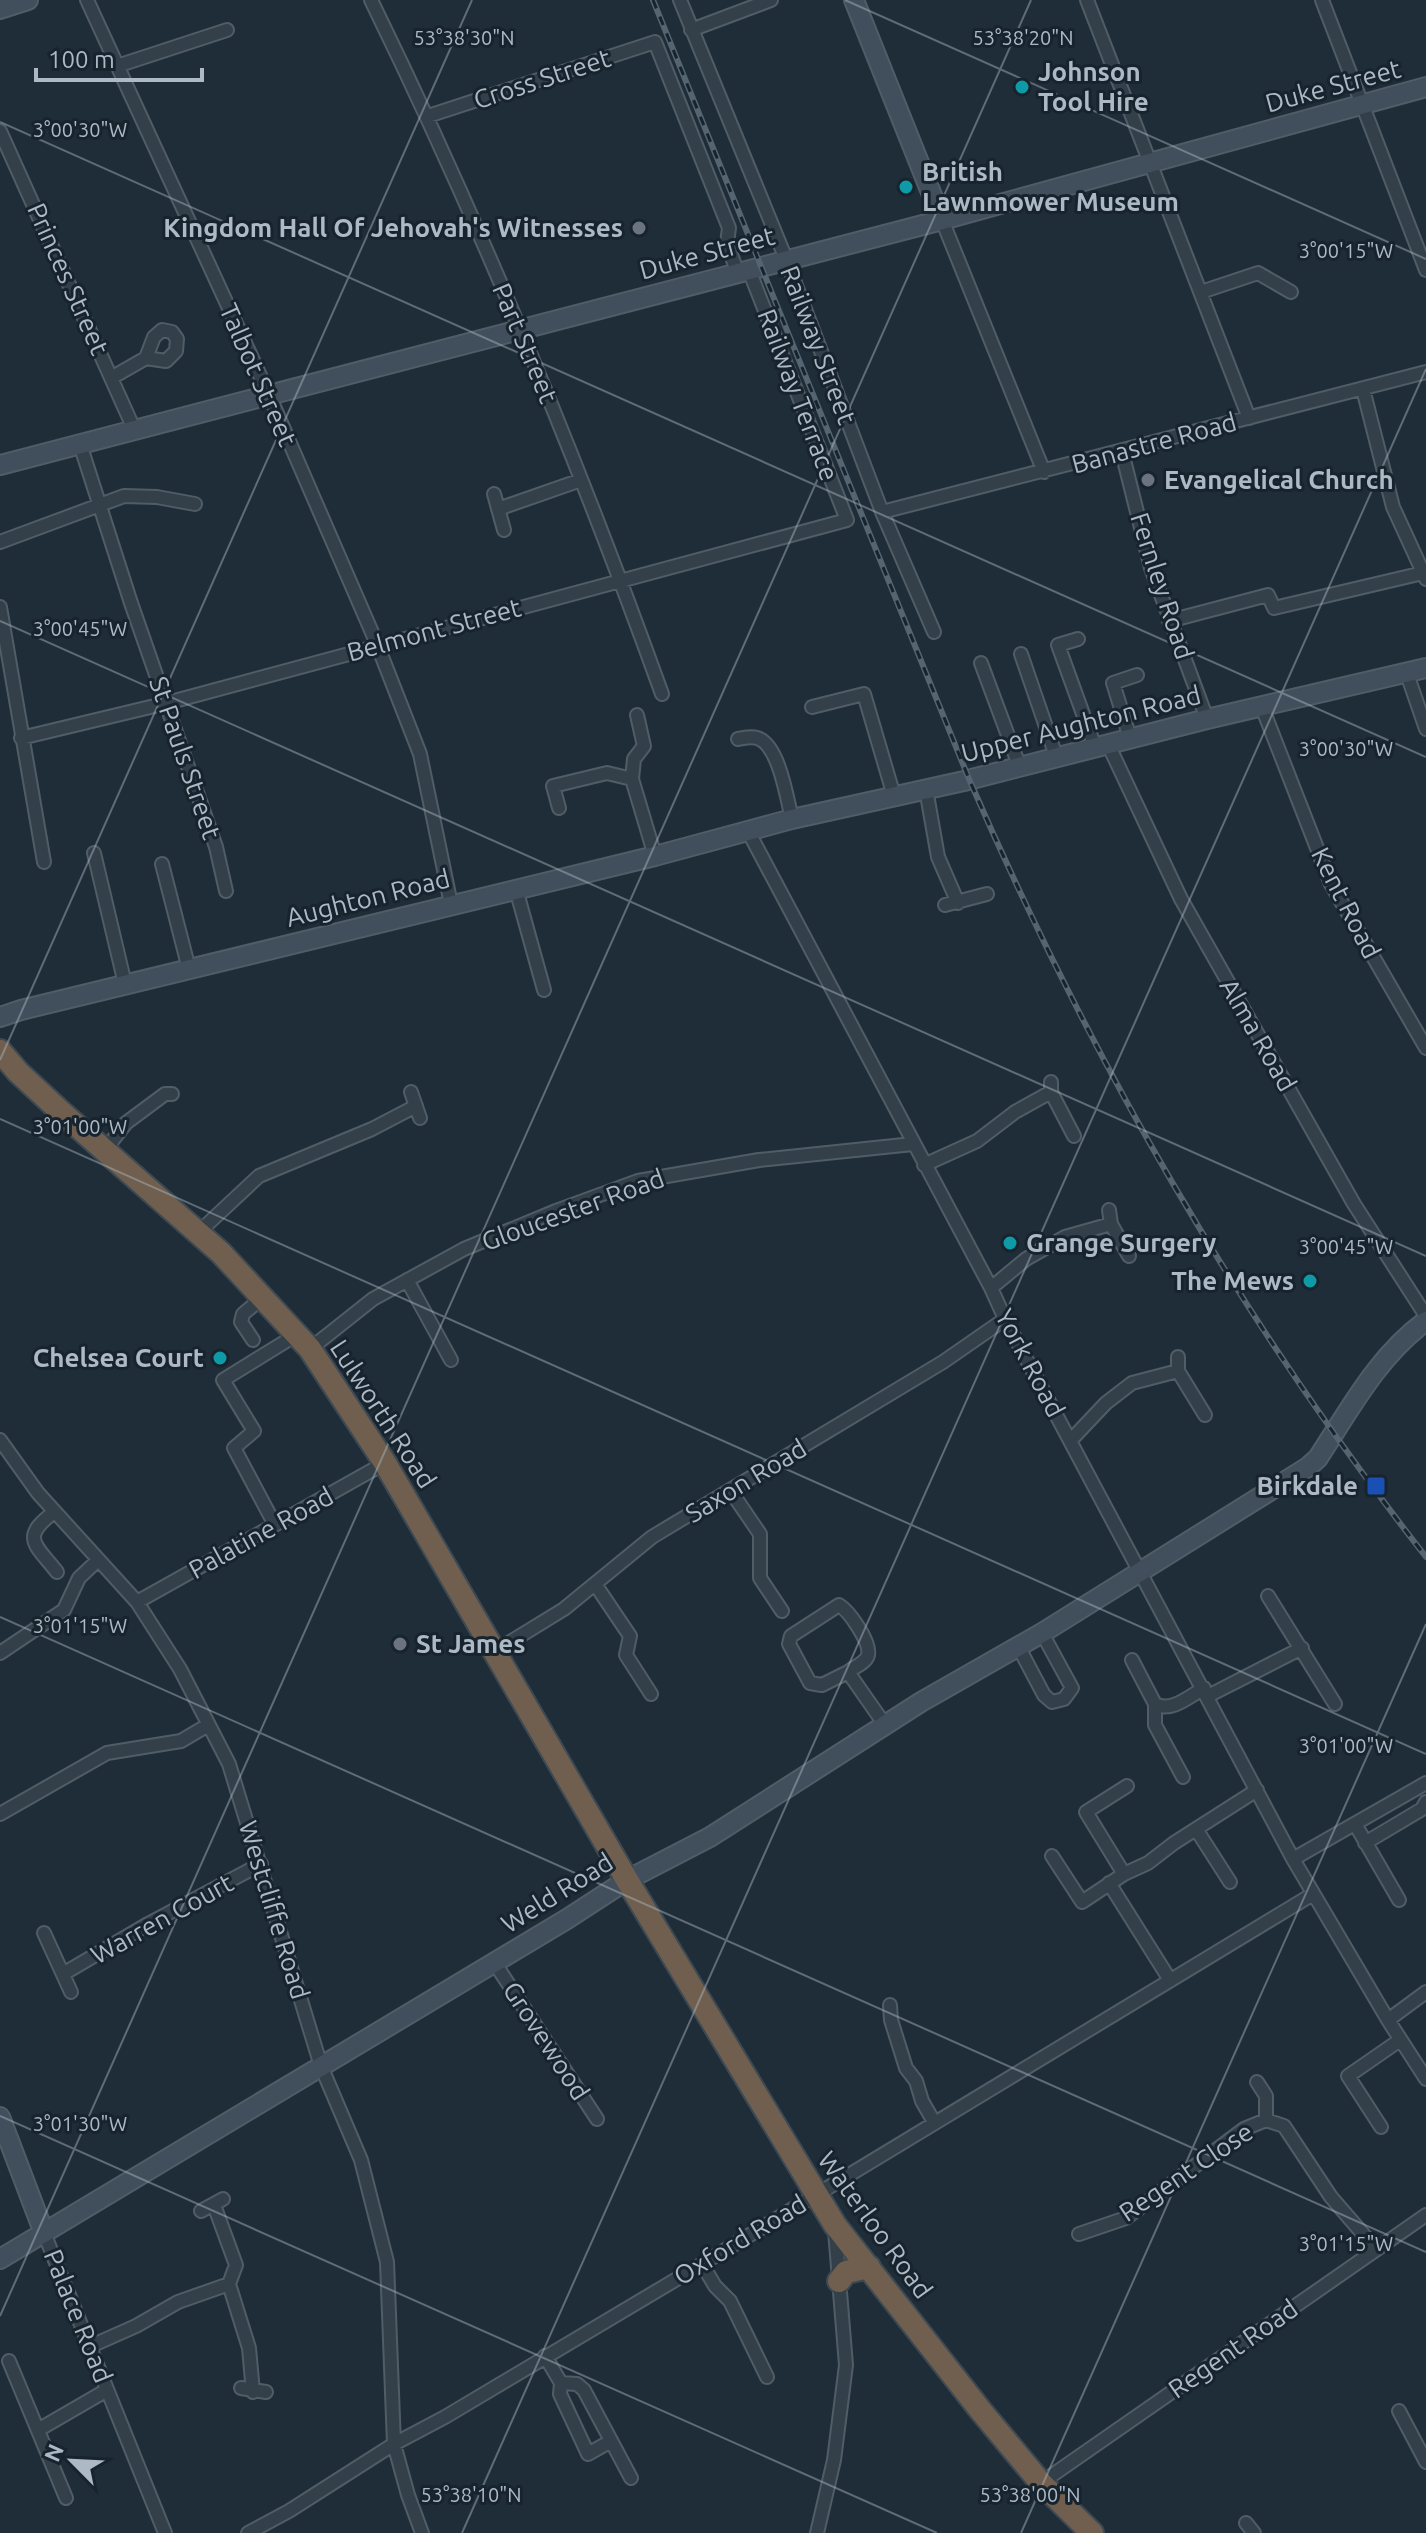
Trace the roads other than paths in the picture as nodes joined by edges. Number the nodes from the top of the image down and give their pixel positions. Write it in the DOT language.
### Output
graph roads {
  1 [pos="28,0"];
  2 [pos="87,0"];
  3 [pos="371,0"];
  4 [pos="680,0"];
  5 [pos="771,0"];
  6 [pos="854,0"];
  7 [pos="1087,0"];
  8 [pos="1322,0"];
  9 [pos="0,9"];
  10 [pos="227,30"];
  11 [pos="691,30"];
  12 [pos="655,42"];
  13 [pos="117,66"];
  14 [pos="1426,87"];
  15 [pos="1363,104"];
  16 [pos="428,116"];
  17 [pos="0,131"];
  18 [pos="1149,163"];
  19 [pos="942,220"];
  20 [pos="786,259"];
  21 [pos="1426,270"];
  22 [pos="743,272"];
  23 [pos="1201,292"];
  24 [pos="1291,292"];
  25 [pos="521,329"];
  26 [pos="146,358"];
  27 [pos="1426,372"];
  28 [pos="111,378"];
  29 [pos="1363,389"];
  30 [pos="269,395"];
  31 [pos="1249,418"];
  32 [pos="134,429"];
  33 [pos="80,444"];
  34 [pos="1122,452"];
  35 [pos="0,465"];
  36 [pos="1044,472"];
  37 [pos="581,480"];
  38 [pos="494,494"];
  39 [pos="195,504"];
  40 [pos="100,507"];
  41 [pos="498,509"];
  42 [pos="882,512"];
  43 [pos="847,520"];
  44 [pos="504,530"];
  45 [pos="0,542"];
  46 [pos="1424,576"];
  47 [pos="621,580"];
  48 [pos="0,607"];
  49 [pos="1169,621"];
  50 [pos="934,632"];
  51 [pos="1078,639"];
  52 [pos="377,644"];
  53 [pos="1021,654"];
  54 [pos="981,663"];
  55 [pos="1426,668"];
  56 [pos="1407,674"];
  57 [pos="1137,675"];
  58 [pos="662,694"];
  59 [pos="167,703"];
  60 [pos="812,707"];
  61 [pos="1262,707"];
  62 [pos="637,715"];
  63 [pos="1207,719"];
  64 [pos="1426,729"];
  65 [pos="21,738"];
  66 [pos="1130,738"];
  67 [pos="738,739"];
  68 [pos="1102,745"];
  69 [pos="1056,756"];
  70 [pos="1019,765"];
  71 [pos="632,779"];
  72 [pos="926,789"];
  73 [pos="894,796"];
  74 [pos="559,808"];
  75 [pos="792,819"];
  76 [pos="748,831"];
  77 [pos="94,853"];
  78 [pos="655,856"];
  79 [pos="44,862"];
  80 [pos="162,864"];
  81 [pos="516,889"];
  82 [pos="226,891"];
  83 [pos="987,894"];
  84 [pos="451,904"];
  85 [pos="189,969"];
  86 [pos="125,984"];
  87 [pos="544,990"];
  88 [pos="0,1017"];
  89 [pos="1426,1048"];
  90 [pos="0,1051"];
  91 [pos="411,1092"];
  92 [pos="172,1094"];
  93 [pos="1074,1136"];
  94 [pos="913,1144"];
  95 [pos="105,1150"];
  96 [pos="924,1165"];
  97 [pos="199,1232"];
  98 [pos="1129,1256"];
  99 [pos="407,1280"];
  100 [pos="991,1288"];
  101 [pos="262,1298"];
  102 [pos="1005,1319"];
  103 [pos="1426,1319"];
  104 [pos="253,1340"];
  105 [pos="303,1342"];
  106 [pos="1178,1357"];
  107 [pos="451,1360"];
  108 [pos="1178,1371"];
  109 [pos="1205,1415"];
  110 [pos="0,1440"];
  111 [pos="1071,1440"];
  112 [pos="385,1463"];
  113 [pos="730,1490"];
  114 [pos="54,1512"];
  115 [pos="275,1525"];
  116 [pos="97,1561"];
  117 [pos="57,1572"];
  118 [pos="1141,1572"];
  119 [pos="595,1584"];
  120 [pos="1268,1596"];
  121 [pos="137,1602"];
  122 [pos="782,1611"];
  123 [pos="1042,1633"];
  124 [pos="1018,1646"];
  125 [pos="1302,1648"];
  126 [pos="494,1652"];
  127 [pos="0,1653"];
  128 [pos="1132,1660"];
  129 [pos="848,1672"];
  130 [pos="1206,1692"];
  131 [pos="651,1694"];
  132 [pos="1155,1704"];
  133 [pos="1335,1704"];
  134 [pos="208,1725"];
  135 [pos="885,1725"];
  136 [pos="1183,1777"];
  137 [pos="1423,1785"];
  138 [pos="1127,1786"];
  139 [pos="1257,1790"];
  140 [pos="1426,1801"];
  141 [pos="0,1814"];
  142 [pos="1355,1824"];
  143 [pos="1196,1829"];
  144 [pos="1365,1843"];
  145 [pos="1052,1856"];
  146 [pos="1293,1859"];
  147 [pos="261,1864"];
  148 [pos="1124,1874"];
  149 [pos="627,1880"];
  150 [pos="1230,1882"];
  151 [pos="1109,1883"];
  152 [pos="1313,1894"];
  153 [pos="1399,1900"];
  154 [pos="44,1933"];
  155 [pos="494,1962"];
  156 [pos="63,1974"];
  157 [pos="1170,1980"];
  158 [pos="71,1992"];
  159 [pos="1426,1992"];
  160 [pos="890,2005"];
  161 [pos="1388,2020"];
  162 [pos="1400,2040"];
  163 [pos="321,2066"];
  164 [pos="1426,2079"];
  165 [pos="1257,2082"];
  166 [pos="0,2117"];
  167 [pos="597,2119"];
  168 [pos="1266,2120"];
  169 [pos="934,2122"];
  170 [pos="1381,2127"];
  171 [pos="815,2194"];
  172 [pos="201,2211"];
  173 [pos="1426,2215"];
  174 [pos="835,2225"];
  175 [pos="44,2233"];
  176 [pos="1079,2234"];
  177 [pos="1376,2249"];
  178 [pos="0,2259"];
  179 [pos="702,2264"];
  180 [pos="869,2267"];
  181 [pos="839,2281"];
  182 [pos="229,2284"];
  183 [pos="91,2346"];
  184 [pos="545,2356"];
  185 [pos="9,2361"];
  186 [pos="767,2377"];
  187 [pos="561,2383"];
  188 [pos="107,2390"];
  189 [pos="253,2391"];
  190 [pos="1399,2411"];
  191 [pos="38,2430"];
  192 [pos="611,2441"];
  193 [pos="394,2444"];
  194 [pos="1426,2462"];
  195 [pos="631,2478"];
  196 [pos="1041,2483"];
  197 [pos="66,2498"];
  198 [pos="165,2533"];
  199 [pos="248,2533"];
  200 [pos="422,2533"];
  201 [pos="817,2533"];
  202 [pos="1092,2533"];
  1 -- 9 [label="street"];
  2 -- 13 [label="street, Talbot Street"];
  3 -- 16 [label="street, Part Street"];
  4 -- 11 [label="street, Railway Street"];
  5 -- 11 [label="street"];
  6 -- 19 [label="street"];
  7 -- 18 [label="street"];
  8 -- 15 [label="street"];
  10 -- 13 [label="street"];
  11 -- 20 [label="street, Railway Street"];
  12 -- 16 [label="street, Cross Street"];
  12 -- 22 [label="street, Railway Terrace"];
  13 -- 30 [label="street, Talbot Street"];
  14 -- 15 [label="street, Duke Street"];
  15 -- 18 [label="street, Duke Street"];
  15 -- 21 [label="street"];
  16 -- 25 [label="street, Part Street"];
  17 -- 28 [label="street, Princes Street"];
  18 -- 19 [label="street, Duke Street"];
  18 -- 23 [label="street"];
  19 -- 20 [label="street, Duke Street"];
  19 -- 36 [label="street"];
  20 -- 22 [label="street, Duke Street"];
  20 -- 42 [label="street, Railway Street"];
  22 -- 25 [label="street, Duke Street"];
  22 -- 43 [label="street, Railway Terrace"];
  23 -- 24 [label="street"];
  23 -- 31 [label="street"];
  25 -- 30 [label="street, Duke Street"];
  25 -- 37 [label="street, Part Street"];
  26 -- 28 [label="street"];
  27 -- 29 [label="street, Banastre Road"];
  28 -- 32 [label="street, Princes Street"];
  29 -- 31 [label="street, Banastre Road"];
  29 -- 46 [label="street"];
  30 -- 32 [label="street, Duke Street"];
  30 -- 52 [label="street, Talbot Street"];
  31 -- 34 [label="street, Banastre Road"];
  32 -- 33 [label="street, Duke Street"];
  33 -- 35 [label="street, Duke Street"];
  33 -- 40 [label="street, St Pauls Street"];
  34 -- 36 [label="street, Banastre Road"];
  34 -- 49 [label="street, Fernley Road"];
  36 -- 42 [label="street, Banastre Road"];
  37 -- 41 [label="street"];
  37 -- 47 [label="street, Part Street"];
  38 -- 41 [label="street"];
  39 -- 40 [label="street"];
  40 -- 45 [label="street"];
  40 -- 59 [label="street, St Pauls Street"];
  41 -- 44 [label="street"];
  42 -- 50 [label="street, Railway Street"];
  43 -- 47 [label="street, Belmont Street"];
  46 -- 49 [label="street"];
  47 -- 52 [label="street, Belmont Street"];
  47 -- 58 [label="street, Part Street"];
  48 -- 65 [label="street"];
  49 -- 63 [label="street, Fernley Road"];
  51 -- 68 [label="street, Alma Road"];
  52 -- 59 [label="street, Belmont Street"];
  52 -- 84 [label="street, Talbot Street"];
  53 -- 69 [label="street"];
  54 -- 70 [label="street"];
  55 -- 56 [label="street, Upper Aughton Road"];
  56 -- 61 [label="street, Upper Aughton Road"];
  56 -- 64 [label="street"];
  57 -- 66 [label="street"];
  59 -- 65 [label="street, Belmont Street"];
  59 -- 82 [label="street, St Pauls Street"];
  60 -- 73 [label="street"];
  61 -- 63 [label="street, Upper Aughton Road"];
  61 -- 89 [label="street, Kent Road"];
  62 -- 71 [label="street"];
  63 -- 66 [label="street, Upper Aughton Road"];
  65 -- 79 [label="street"];
  66 -- 68 [label="street, Upper Aughton Road"];
  67 -- 75 [label="street"];
  68 -- 69 [label="street, Upper Aughton Road"];
  68 -- 103 [label="street, Alma Road"];
  69 -- 70 [label="street, Upper Aughton Road"];
  70 -- 72 [label="street, Upper Aughton Road"];
  71 -- 74 [label="street"];
  71 -- 78 [label="street"];
  72 -- 73 [label="street, Upper Aughton Road"];
  72 -- 83 [label="street"];
  73 -- 75 [label="street, Upper Aughton Road"];
  75 -- 76 [label="street, Upper Aughton Road"];
  76 -- 78 [label="street, Aughton Road"];
  76 -- 94 [label="street, York Road"];
  77 -- 86 [label="street"];
  78 -- 81 [label="street, Aughton Road"];
  80 -- 85 [label="street"];
  81 -- 84 [label="street, Aughton Road"];
  81 -- 87 [label="street"];
  84 -- 85 [label="street, Aughton Road"];
  85 -- 86 [label="street, Aughton Road"];
  86 -- 88 [label="street, Aughton Road"];
  90 -- 95 [label="highway, Lulworth Road"];
  91 -- 97 [label="street"];
  92 -- 95 [label="street"];
  93 -- 96 [label="street"];
  94 -- 96 [label="street, York Road"];
  94 -- 99 [label="street, Gloucester Road"];
  95 -- 97 [label="highway, Lulworth Road"];
  96 -- 100 [label="street, York Road"];
  97 -- 101 [label="highway, Lulworth Road"];
  98 -- 100 [label="street"];
  99 -- 105 [label="street, Gloucester Road"];
  99 -- 107 [label="street"];
  100 -- 102 [label="street, York Road"];
  101 -- 104 [label="street"];
  101 -- 105 [label="highway, Lulworth Road"];
  102 -- 111 [label="street, York Road"];
  102 -- 113 [label="street, Saxon Road"];
  103 -- 118 [label="street, Weld Road"];
  105 -- 112 [label="highway, Lulworth Road"];
  105 -- 115 [label="street, Gloucester Road"];
  106 -- 108 [label="street"];
  108 -- 109 [label="street"];
  108 -- 111 [label="street"];
  110 -- 114 [label="street, Westcliffe Road"];
  111 -- 118 [label="street, York Road"];
  112 -- 115 [label="street, Palatine Road"];
  112 -- 126 [label="highway, Lulworth Road"];
  113 -- 119 [label="street, Saxon Road"];
  113 -- 122 [label="street"];
  114 -- 116 [label="street, Westcliffe Road"];
  114 -- 117 [label="street"];
  115 -- 121 [label="street, Palatine Road"];
  116 -- 121 [label="street, Westcliffe Road"];
  116 -- 127 [label="street"];
  118 -- 123 [label="street, Weld Road"];
  118 -- 130 [label="street, York Road"];
  119 -- 126 [label="street, Saxon Road"];
  119 -- 131 [label="street"];
  120 -- 125 [label="street"];
  121 -- 134 [label="street, Westcliffe Road"];
  123 -- 124 [label="street, Weld Road"];
  123 -- 124 [label="street"];
  124 -- 135 [label="street, Weld Road"];
  125 -- 130 [label="street"];
  125 -- 133 [label="street"];
  126 -- 149 [label="highway, Lulworth Road"];
  128 -- 132 [label="street"];
  129 -- 129 [label="street"];
  129 -- 135 [label="street"];
  130 -- 132 [label="street"];
  130 -- 139 [label="street, York Road"];
  132 -- 136 [label="street"];
  134 -- 141 [label="street"];
  134 -- 147 [label="street, Westcliffe Road"];
  135 -- 149 [label="street, Weld Road"];
  137 -- 140 [label="street"];
  137 -- 142 [label="street"];
  138 -- 148 [label="street"];
  139 -- 143 [label="street"];
  139 -- 146 [label="street, York Road"];
  140 -- 144 [label="street"];
  142 -- 144 [label="street"];
  142 -- 146 [label="street"];
  143 -- 148 [label="street"];
  143 -- 150 [label="street"];
  144 -- 153 [label="street"];
  145 -- 151 [label="street"];
  146 -- 152 [label="street, York Road"];
  147 -- 156 [label="street, Warren Court"];
  147 -- 163 [label="street, Westcliffe Road"];
  148 -- 151 [label="street"];
  149 -- 155 [label="street, Weld Road"];
  149 -- 171 [label="highway, Waterloo Road"];
  151 -- 157 [label="street"];
  152 -- 157 [label="street, Oxford Road"];
  152 -- 161 [label="street, York Road"];
  154 -- 156 [label="street"];
  155 -- 163 [label="street, Weld Road"];
  155 -- 167 [label="street, Grovewood"];
  156 -- 158 [label="street"];
  157 -- 169 [label="street, Oxford Road"];
  159 -- 161 [label="street"];
  160 -- 169 [label="street"];
  161 -- 162 [label="street, York Road"];
  162 -- 164 [label="street, York Road"];
  162 -- 170 [label="street"];
  163 -- 175 [label="street, Weld Road"];
  163 -- 193 [label="street, Westcliffe Road"];
  165 -- 168 [label="street"];
  166 -- 175 [label="street"];
  168 -- 176 [label="street, Regent Close"];
  168 -- 177 [label="street, Regent Close"];
  169 -- 171 [label="street, Oxford Road"];
  171 -- 174 [label="highway, Waterloo Road"];
  171 -- 179 [label="street, Oxford Road"];
  172 -- 182 [label="street"];
  173 -- 177 [label="street, Regent Road"];
  174 -- 180 [label="highway, Waterloo Road"];
  174 -- 181 [label="street"];
  175 -- 178 [label="street, Weld Road"];
  175 -- 183 [label="street, Palace Road"];
  177 -- 196 [label="street, Regent Road"];
  179 -- 184 [label="street, Oxford Road"];
  179 -- 186 [label="street"];
  180 -- 181 [label="highway"];
  180 -- 196 [label="highway, Waterloo Road"];
  181 -- 201 [label="street"];
  182 -- 183 [label="street"];
  182 -- 189 [label="street"];
  183 -- 188 [label="street, Palace Road"];
  184 -- 187 [label="street"];
  184 -- 193 [label="street, Oxford Road"];
  185 -- 191 [label="street"];
  187 -- 192 [label="street"];
  187 -- 192 [label="street"];
  188 -- 191 [label="street"];
  188 -- 198 [label="street, Palace Road"];
  190 -- 194 [label="street"];
  191 -- 197 [label="street"];
  192 -- 195 [label="street"];
  193 -- 199 [label="street, Oxford Road"];
  193 -- 200 [label="street, Westcliffe Road"];
  196 -- 202 [label="highway, Waterloo Road"];
}
